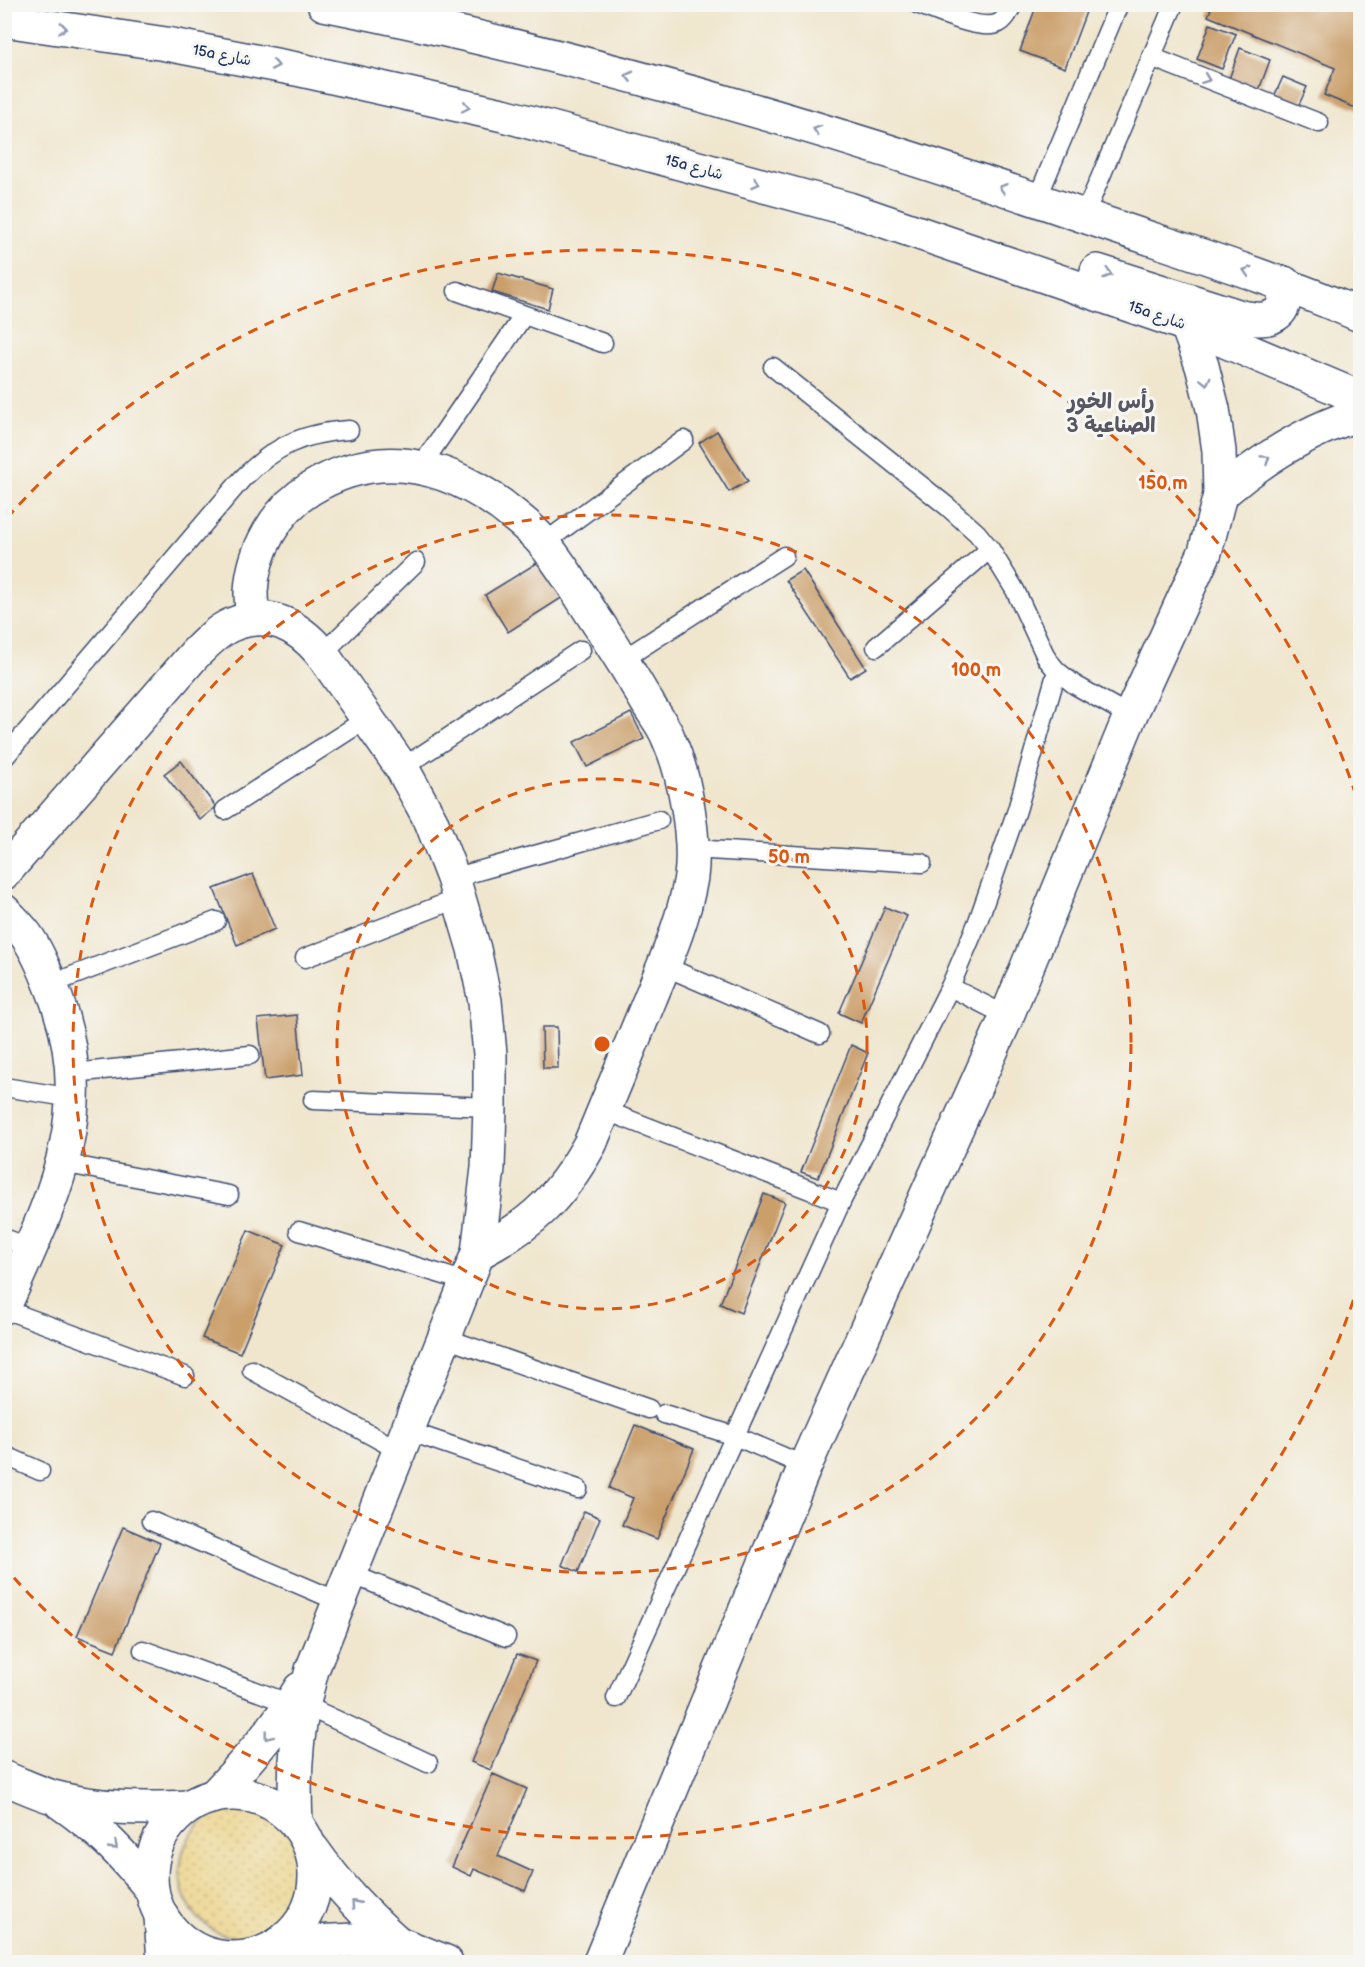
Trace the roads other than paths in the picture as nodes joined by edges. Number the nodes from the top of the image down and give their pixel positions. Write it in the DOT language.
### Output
graph roads {
  1 [pos="324,4"];
  2 [pos="917,4"];
  3 [pos="1013,4"];
  4 [pos="1119,4"];
  5 [pos="1174,4"];
  6 [pos="4,20"];
  7 [pos="1151,57"];
  8 [pos="1319,123"];
  9 [pos="1037,199"];
  10 [pos="849,208"];
  11 [pos="1084,216"];
  12 [pos="1284,283"];
  13 [pos="457,291"];
  14 [pos="524,315"];
  15 [pos="1360,315"];
  16 [pos="1187,325"];
  17 [pos="603,343"];
  18 [pos="773,368"];
  19 [pos="1360,398"];
  20 [pos="1360,414"];
  21 [pos="349,430"];
  22 [pos="684,440"];
  23 [pos="421,466"];
  24 [pos="1220,495"];
  25 [pos="544,543"];
  26 [pos="990,549"];
  27 [pos="784,556"];
  28 [pos="416,562"];
  29 [pos="253,619"];
  30 [pos="876,647"];
  31 [pos="581,650"];
  32 [pos="322,654"];
  33 [pos="622,660"];
  34 [pos="1057,671"];
  35 [pos="1130,716"];
  36 [pos="368,718"];
  37 [pos="4,758"];
  38 [pos="402,768"];
  39 [pos="225,810"];
  40 [pos="659,820"];
  41 [pos="692,849"];
  42 [pos="922,862"];
  43 [pos="4,873"];
  44 [pos="456,888"];
  45 [pos="4,911"];
  46 [pos="216,921"];
  47 [pos="305,957"];
  48 [pos="663,966"];
  49 [pos="51,984"];
  50 [pos="950,987"];
  51 [pos="1007,1016"];
  52 [pos="820,1034"];
  53 [pos="250,1055"];
  54 [pos="73,1086"];
  55 [pos="4,1087"];
  56 [pos="313,1100"];
  57 [pos="490,1107"];
  58 [pos="604,1110"];
  59 [pos="62,1163"];
  60 [pos="229,1195"];
  61 [pos="841,1202"];
  62 [pos="299,1231"];
  63 [pos="17,1243"];
  64 [pos="473,1267"];
  65 [pos="4,1308"];
  66 [pos="445,1338"];
  67 [pos="252,1370"];
  68 [pos="185,1376"];
  69 [pos="735,1436"];
  70 [pos="404,1441"];
  71 [pos="4,1455"];
  72 [pos="806,1466"];
  73 [pos="40,1471"];
  74 [pos="578,1490"];
  75 [pos="151,1521"];
  76 [pos="345,1588"];
  77 [pos="506,1637"];
  78 [pos="143,1650"];
  79 [pos="616,1698"];
  80 [pos="297,1704"];
  81 [pos="428,1763"];
  82 [pos="4,1778"];
  83 [pos="52,1797"];
  84 [pos="201,1802"];
  85 [pos="303,1834"];
  86 [pos="156,1903"];
  87 [pos="398,1943"];
  88 [pos="270,1950"];
  89 [pos="233,1961"];
  90 [pos="164,1962"];
  91 [pos="446,1962"];
  92 [pos="600,1962"];
  9 -- 1 [label="street, one-way"];
  2 -- 3 [label="lane"];
  4 -- 9 [label="lane"];
  5 -- 7 [label="lane"];
  6 -- 10 [label="street, 15a شارع, one-way"];
  7 -- 8 [label="lane, one-way"];
  7 -- 11 [label="lane"];
  9 -- 11 [label="street"];
  10 -- 12 [label="street, one-way"];
  10 -- 16 [label="street, 15a شارع"];
  12 -- 11 [label="street, one-way"];
  12 -- 15 [label="street"];
  13 -- 14 [label="lane"];
  14 -- 17 [label="lane"];
  14 -- 23 [label="lane"];
  16 -- 19 [label="street, 15a شارع"];
  16 -- 24 [label="street, one-way"];
  18 -- 26 [label="lane"];
  24 -- 20 [label="street, one-way"];
  21 -- 37 [label="lane"];
  22 -- 25 [label="lane"];
  23 -- 25 [label="street"];
  23 -- 29 [label="street"];
  24 -- 35 [label="street"];
  25 -- 33 [label="street"];
  26 -- 30 [label="lane"];
  26 -- 34 [label="lane"];
  27 -- 33 [label="lane"];
  28 -- 32 [label="lane"];
  29 -- 32 [label="street"];
  29 -- 43 [label="street"];
  31 -- 38 [label="lane"];
  32 -- 36 [label="street"];
  33 -- 41 [label="street"];
  34 -- 35 [label="lane"];
  34 -- 50 [label="lane"];
  35 -- 51 [label="street"];
  36 -- 38 [label="street"];
  36 -- 39 [label="lane"];
  38 -- 44 [label="street"];
  40 -- 44 [label="lane"];
  41 -- 42 [label="lane"];
  41 -- 48 [label="street"];
  44 -- 47 [label="lane"];
  44 -- 57 [label="street"];
  45 -- 49 [label="street"];
  46 -- 49 [label="lane"];
  48 -- 52 [label="lane"];
  48 -- 58 [label="street"];
  49 -- 54 [label="street"];
  50 -- 51 [label="lane"];
  50 -- 61 [label="lane"];
  51 -- 72 [label="street"];
  53 -- 54 [label="lane"];
  54 -- 55 [label="lane"];
  54 -- 59 [label="street"];
  56 -- 57 [label="lane"];
  57 -- 64 [label="street"];
  58 -- 61 [label="lane"];
  58 -- 64 [label="street"];
  59 -- 60 [label="lane"];
  59 -- 63 [label="street"];
  61 -- 69 [label="lane"];
  62 -- 64 [label="lane"];
  63 -- 65 [label="street"];
  64 -- 66 [label="street"];
  65 -- 68 [label="lane"];
  66 -- 69 [label="lane"];
  66 -- 70 [label="street"];
  67 -- 70 [label="lane"];
  69 -- 72 [label="lane"];
  69 -- 79 [label="lane"];
  70 -- 74 [label="lane"];
  70 -- 76 [label="street"];
  71 -- 73 [label="lane"];
  72 -- 92 [label="street"];
  75 -- 76 [label="lane"];
  76 -- 77 [label="lane"];
  76 -- 80 [label="street"];
  78 -- 80 [label="lane"];
  80 -- 81 [label="lane"];
  80 -- 84 [label="street, one-way"];
  80 -- 85 [label="street"];
  82 -- 83 [label="street"];
  83 -- 84 [label="street"];
  83 -- 86 [label="street, one-way"];
  84 -- 85 [label="street"];
  84 -- 86 [label="street"];
  87 -- 85 [label="street, one-way"];
  85 -- 88 [label="street"];
  86 -- 89 [label="street"];
  86 -- 90 [label="street"];
  87 -- 88 [label="street"];
  87 -- 91 [label="street"];
  88 -- 89 [label="street"];
}
